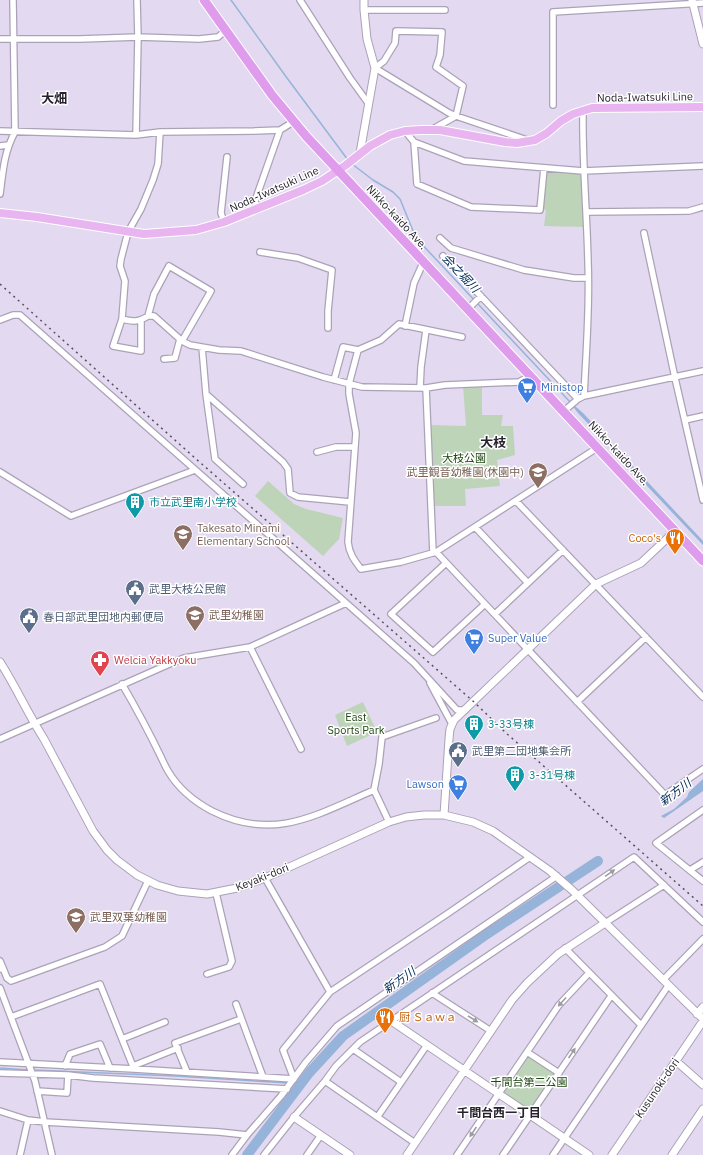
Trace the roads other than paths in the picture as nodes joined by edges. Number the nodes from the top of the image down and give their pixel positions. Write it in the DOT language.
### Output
graph roads {
  1 [pos="13,0"];
  2 [pos="137,0"];
  3 [pos="204,0"];
  4 [pos="300,0"];
  5 [pos="364,0"];
  6 [pos="692,2"];
  7 [pos="703,3"];
  8 [pos="364,10"];
  9 [pos="445,10"];
  10 [pos="225,31"];
  11 [pos="138,37"];
  12 [pos="0,38"];
  13 [pos="13,38"];
  14 [pos="703,44"];
  15 [pos="375,68"];
  16 [pos="368,103"];
  17 [pos="553,105"];
  18 [pos="703,107"];
  19 [pos="583,110"];
  20 [pos="456,116"];
  21 [pos="293,122"];
  22 [pos="280,130"];
  23 [pos="432,130"];
  24 [pos="0,131"];
  25 [pos="15,132"];
  26 [pos="160,132"];
  27 [pos="405,132"];
  28 [pos="136,135"];
  29 [pos="529,141"];
  30 [pos="414,142"];
  31 [pos="8,145"];
  32 [pos="0,146"];
  33 [pos="227,157"];
  34 [pos="353,158"];
  35 [pos="703,166"];
  36 [pos="544,168"];
  37 [pos="338,170"];
  38 [pos="583,171"];
  39 [pos="0,194"];
  40 [pos="703,207"];
  41 [pos="258,209"];
  42 [pos="0,212"];
  43 [pos="587,212"];
  44 [pos="224,222"];
  45 [pos="128,232"];
  46 [pos="644,233"];
  47 [pos="440,238"];
  48 [pos="260,252"];
  49 [pos="443,256"];
  50 [pos="423,263"];
  51 [pos="588,278"];
  52 [pos="480,297"];
  53 [pos="469,307"];
  54 [pos="148,316"];
  55 [pos="122,319"];
  56 [pos="0,320"];
  57 [pos="141,321"];
  58 [pos="405,326"];
  59 [pos="328,328"];
  60 [pos="426,330"];
  61 [pos="462,337"];
  62 [pos="181,340"];
  63 [pos="202,347"];
  64 [pos="358,350"];
  65 [pos="164,359"];
  66 [pos="703,371"];
  67 [pos="530,376"];
  68 [pos="675,378"];
  69 [pos="334,380"];
  70 [pos="349,384"];
  71 [pos="423,388"];
  72 [pos="206,394"];
  73 [pos="580,398"];
  74 [pos="566,409"];
  75 [pos="703,416"];
  76 [pos="685,420"];
  77 [pos="355,447"];
  78 [pos="598,448"];
  79 [pos="317,452"];
  80 [pos="195,470"];
  81 [pos="0,472"];
  82 [pos="243,484"];
  83 [pos="703,500"];
  84 [pos="516,501"];
  85 [pos="350,502"];
  86 [pos="475,527"];
  87 [pos="675,530"];
  88 [pos="563,550"];
  89 [pos="435,553"];
  90 [pos="703,561"];
  91 [pos="446,563"];
  92 [pos="528,583"];
  93 [pos="596,584"];
  94 [pos="346,603"];
  95 [pos="485,604"];
  96 [pos="495,614"];
  97 [pos="646,637"];
  98 [pos="250,647"];
  99 [pos="528,649"];
  100 [pos="0,662"];
  101 [pos="425,674"];
  102 [pos="122,684"];
  103 [pos="703,697"];
  104 [pos="577,702"];
  105 [pos="465,710"];
  106 [pos="436,718"];
  107 [pos="34,724"];
  108 [pos="452,724"];
  109 [pos="0,739"];
  110 [pos="301,749"];
  111 [pos="703,769"];
  112 [pos="374,790"];
  113 [pos="703,810"];
  114 [pos="444,815"];
  115 [pos="388,822"];
  116 [pos="530,857"];
  117 [pos="703,862"];
  118 [pos="690,870"];
  119 [pos="265,878"];
  120 [pos="559,878"];
  121 [pos="148,881"];
  122 [pos="703,881"];
  123 [pos="664,885"];
  124 [pos="216,893"];
  125 [pos="578,896"];
  126 [pos="703,922"];
  127 [pos="605,923"];
  128 [pos="703,939"];
  129 [pos="566,948"];
  130 [pos="0,961"];
  131 [pos="1,969"];
  132 [pos="207,974"];
  133 [pos="589,974"];
  134 [pos="665,983"];
  135 [pos="0,988"];
  136 [pos="330,992"];
  137 [pos="432,993"];
  138 [pos="611,996"];
  139 [pos="3,1003"];
  140 [pos="236,1004"];
  141 [pos="703,1007"];
  142 [pos="697,1014"];
  143 [pos="11,1017"];
  144 [pos="241,1019"];
  145 [pos="390,1020"];
  146 [pos="703,1020"];
  147 [pos="165,1022"];
  148 [pos="641,1025"];
  149 [pos="491,1030"];
  150 [pos="122,1039"];
  151 [pos="427,1045"];
  152 [pos="178,1048"];
  153 [pos="353,1050"];
  154 [pos="527,1052"];
  155 [pos="676,1061"];
  156 [pos="0,1062"];
  157 [pos="28,1063"];
  158 [pos="65,1066"];
  159 [pos="133,1067"];
  160 [pos="110,1068"];
  161 [pos="464,1071"];
  162 [pos="187,1072"];
  163 [pos="0,1073"];
  164 [pos="559,1073"];
  165 [pos="32,1075"];
  166 [pos="68,1075"];
  167 [pos="263,1077"];
  168 [pos="294,1079"];
  169 [pos="325,1081"];
  170 [pos="401,1082"];
  171 [pos="703,1085"];
  172 [pos="287,1089"];
  173 [pos="37,1091"];
  174 [pos="498,1094"];
  175 [pos="703,1109"];
  176 [pos="0,1111"];
  177 [pos="530,1115"];
  178 [pos="378,1116"];
  179 [pos="294,1117"];
  180 [pos="28,1120"];
  181 [pos="45,1122"];
  182 [pos="247,1135"];
  183 [pos="321,1135"];
  184 [pos="564,1138"];
  185 [pos="415,1143"];
  186 [pos="20,1155"];
  187 [pos="52,1155"];
  188 [pos="232,1155"];
  189 [pos="264,1155"];
  190 [pos="307,1155"];
  191 [pos="350,1155"];
  192 [pos="407,1155"];
  193 [pos="457,1155"];
  194 [pos="503,1155"];
  195 [pos="553,1155"];
  196 [pos="589,1155"];
  197 [pos="612,1155"];
  198 [pos="672,1155"];
  1 -- 13 [label="street"];
  2 -- 11 [label="street"];
  3 -- 10 [label="highway, Nikko-kaido Ave."];
  4 -- 16 [label="street"];
  5 -- 8 [label="street"];
  6 -- 7 [label="street"];
  6 -- 14 [label="street"];
  6 -- 17 [label="street"];
  8 -- 9 [label="street"];
  8 -- 15 [label="street"];
  10 -- 11 [label="street"];
  10 -- 21 [label="highway, Nikko-kaido Ave."];
  11 -- 13 [label="street"];
  11 -- 28 [label="street"];
  12 -- 13 [label="street"];
  13 -- 25 [label="street"];
  15 -- 16 [label="street"];
  15 -- 20 [label="street"];
  15 -- 20 [label="street"];
  16 -- 34 [label="street"];
  18 -- 19 [label="main road, Noda-Iwatsuki Line"];
  19 -- 29 [label="main road, Noda-Iwatsuki Line"];
  19 -- 38 [label="street"];
  20 -- 23 [label="street"];
  20 -- 29 [label="street"];
  21 -- 22 [label="street"];
  21 -- 37 [label="highway, Nikko-kaido Ave."];
  22 -- 26 [label="street"];
  22 -- 41 [label="street"];
  23 -- 27 [label="main road, Noda-Iwatsuki Line"];
  23 -- 29 [label="main road, Noda-Iwatsuki Line"];
  24 -- 25 [label="street"];
  25 -- 28 [label="street"];
  25 -- 31 [label="street"];
  26 -- 28 [label="street"];
  26 -- 45 [label="street"];
  27 -- 30 [label="street"];
  27 -- 34 [label="main road, Noda-Iwatsuki Line"];
  30 -- 36 [label="street"];
  30 -- 36 [label="street"];
  31 -- 32 [label="street"];
  31 -- 39 [label="street"];
  33 -- 44 [label="street"];
  34 -- 37 [label="main road, Noda-Iwatsuki Line"];
  35 -- 38 [label="street"];
  36 -- 38 [label="street"];
  37 -- 41 [label="main road, Noda-Iwatsuki Line"];
  37 -- 50 [label="highway, Nikko-kaido Ave."];
  38 -- 43 [label="street"];
  40 -- 43 [label="street"];
  41 -- 44 [label="main road, Noda-Iwatsuki Line"];
  42 -- 45 [label="main road, Noda-Iwatsuki Line"];
  43 -- 51 [label="street"];
  44 -- 45 [label="main road, Noda-Iwatsuki Line"];
  45 -- 55 [label="street"];
  46 -- 68 [label="street"];
  47 -- 51 [label="street"];
  48 -- 59 [label="street"];
  49 -- 52 [label="street"];
  50 -- 53 [label="highway, Nikko-kaido Ave."];
  50 -- 58 [label="street"];
  51 -- 73 [label="street"];
  52 -- 53 [label="street"];
  52 -- 73 [label="street"];
  53 -- 67 [label="highway, Nikko-kaido Ave."];
  54 -- 57 [label="street"];
  54 -- 62 [label="street"];
  54 -- 62 [label="street"];
  55 -- 57 [label="street"];
  55 -- 57 [label="street"];
  56 -- 80 [label="street"];
  58 -- 60 [label="street"];
  58 -- 64 [label="street"];
  60 -- 61 [label="street"];
  60 -- 71 [label="street"];
  62 -- 63 [label="street"];
  62 -- 65 [label="street"];
  63 -- 69 [label="street"];
  63 -- 72 [label="street"];
  64 -- 69 [label="street"];
  64 -- 70 [label="street"];
  66 -- 68 [label="street"];
  67 -- 71 [label="street"];
  67 -- 74 [label="highway, Nikko-kaido Ave."];
  68 -- 73 [label="street"];
  68 -- 76 [label="street"];
  69 -- 70 [label="street"];
  70 -- 71 [label="street"];
  70 -- 77 [label="street"];
  71 -- 89 [label="street"];
  72 -- 82 [label="street"];
  72 -- 85 [label="street"];
  73 -- 74 [label="street"];
  74 -- 78 [label="highway, Nikko-kaido Ave."];
  75 -- 76 [label="street"];
  76 -- 83 [label="street"];
  77 -- 79 [label="street"];
  77 -- 85 [label="street"];
  78 -- 84 [label="street"];
  78 -- 87 [label="highway, Nikko-kaido Ave."];
  80 -- 81 [label="street"];
  80 -- 94 [label="street"];
  84 -- 86 [label="street"];
  84 -- 88 [label="street"];
  85 -- 89 [label="street"];
  86 -- 89 [label="street"];
  86 -- 92 [label="street"];
  87 -- 90 [label="highway, Nikko-kaido Ave."];
  87 -- 93 [label="street"];
  88 -- 92 [label="street"];
  88 -- 93 [label="street"];
  89 -- 91 [label="street"];
  91 -- 95 [label="street"];
  91 -- 95 [label="street"];
  92 -- 96 [label="street"];
  93 -- 97 [label="street"];
  93 -- 99 [label="street"];
  94 -- 98 [label="street"];
  94 -- 101 [label="street"];
  95 -- 96 [label="street"];
  96 -- 99 [label="street"];
  97 -- 103 [label="street"];
  97 -- 104 [label="street"];
  98 -- 102 [label="street"];
  98 -- 110 [label="street"];
  99 -- 104 [label="street"];
  99 -- 105 [label="street"];
  100 -- 107 [label="street, Keyaki-dori"];
  101 -- 105 [label="street"];
  101 -- 108 [label="street"];
  102 -- 107 [label="street"];
  102 -- 112 [label="street"];
  104 -- 111 [label="street"];
  105 -- 108 [label="street"];
  106 -- 112 [label="street"];
  107 -- 109 [label="street"];
  107 -- 121 [label="street, Keyaki-dori"];
  108 -- 114 [label="street"];
  112 -- 115 [label="street"];
  113 -- 118 [label="street"];
  114 -- 115 [label="street, Keyaki-dori"];
  114 -- 116 [label="street, Keyaki-dori"];
  115 -- 119 [label="street, Keyaki-dori"];
  116 -- 120 [label="street, Keyaki-dori"];
  116 -- 136 [label="street"];
  117 -- 118 [label="street"];
  118 -- 122 [label="street"];
  119 -- 124 [label="street, Keyaki-dori"];
  119 -- 136 [label="street"];
  120 -- 125 [label="street, Keyaki-dori"];
  120 -- 168 [label="street"];
  121 -- 124 [label="street, Keyaki-dori"];
  121 -- 131 [label="street"];
  125 -- 123 [label="street, one-way"];
  123 -- 126 [label="street"];
  123 -- 127 [label="street"];
  124 -- 132 [label="street"];
  125 -- 127 [label="street, Keyaki-dori"];
  125 -- 137 [label="street"];
  127 -- 129 [label="street"];
  127 -- 134 [label="street, Keyaki-dori"];
  128 -- 134 [label="street"];
  129 -- 133 [label="street"];
  129 -- 149 [label="street"];
  130 -- 131 [label="street"];
  133 -- 138 [label="street"];
  133 -- 154 [label="street, one-way"];
  134 -- 142 [label="street, Keyaki-dori"];
  134 -- 148 [label="street"];
  135 -- 139 [label="street"];
  136 -- 168 [label="street"];
  137 -- 145 [label="street"];
  137 -- 149 [label="street, one-way"];
  138 -- 148 [label="street"];
  164 -- 138 [label="street, one-way"];
  139 -- 143 [label="street"];
  140 -- 144 [label="street"];
  141 -- 142 [label="street"];
  142 -- 146 [label="street, Keyaki-dori"];
  143 -- 150 [label="street"];
  143 -- 157 [label="street"];
  144 -- 152 [label="street"];
  144 -- 167 [label="street"];
  145 -- 151 [label="street"];
  145 -- 153 [label="street"];
  146 -- 155 [label="street, Kusunoki-dori"];
  147 -- 150 [label="street"];
  148 -- 184 [label="street"];
  149 -- 161 [label="street"];
  150 -- 159 [label="street"];
  151 -- 161 [label="street"];
  151 -- 170 [label="street"];
  152 -- 159 [label="street"];
  152 -- 162 [label="street"];
  153 -- 169 [label="street"];
  153 -- 170 [label="street"];
  154 -- 164 [label="street"];
  154 -- 174 [label="street"];
  155 -- 171 [label="street"];
  155 -- 197 [label="street, Kusunoki-dori"];
  156 -- 157 [label="street"];
  157 -- 158 [label="street"];
  157 -- 165 [label="street"];
  158 -- 160 [label="street"];
  158 -- 160 [label="street"];
  159 -- 160 [label="street"];
  159 -- 162 [label="street"];
  161 -- 174 [label="street"];
  161 -- 185 [label="street"];
  162 -- 167 [label="street"];
  163 -- 165 [label="street"];
  164 -- 177 [label="street"];
  165 -- 166 [label="street"];
  165 -- 173 [label="street"];
  166 -- 172 [label="street"];
  166 -- 173 [label="street"];
  167 -- 168 [label="street"];
  168 -- 172 [label="street"];
  169 -- 178 [label="street"];
  169 -- 179 [label="street"];
  170 -- 178 [label="street"];
  172 -- 182 [label="street"];
  173 -- 181 [label="street"];
  174 -- 177 [label="street"];
  174 -- 193 [label="street, one-way"];
  175 -- 198 [label="street"];
  176 -- 180 [label="street"];
  177 -- 184 [label="street"];
  177 -- 194 [label="street"];
  178 -- 185 [label="street"];
  179 -- 183 [label="street"];
  179 -- 189 [label="street"];
  180 -- 181 [label="street"];
  180 -- 186 [label="street"];
  181 -- 182 [label="street"];
  181 -- 187 [label="street"];
  182 -- 188 [label="street"];
  183 -- 190 [label="street"];
  183 -- 191 [label="street"];
  184 -- 195 [label="street"];
  184 -- 196 [label="street"];
  185 -- 192 [label="street"];
}
